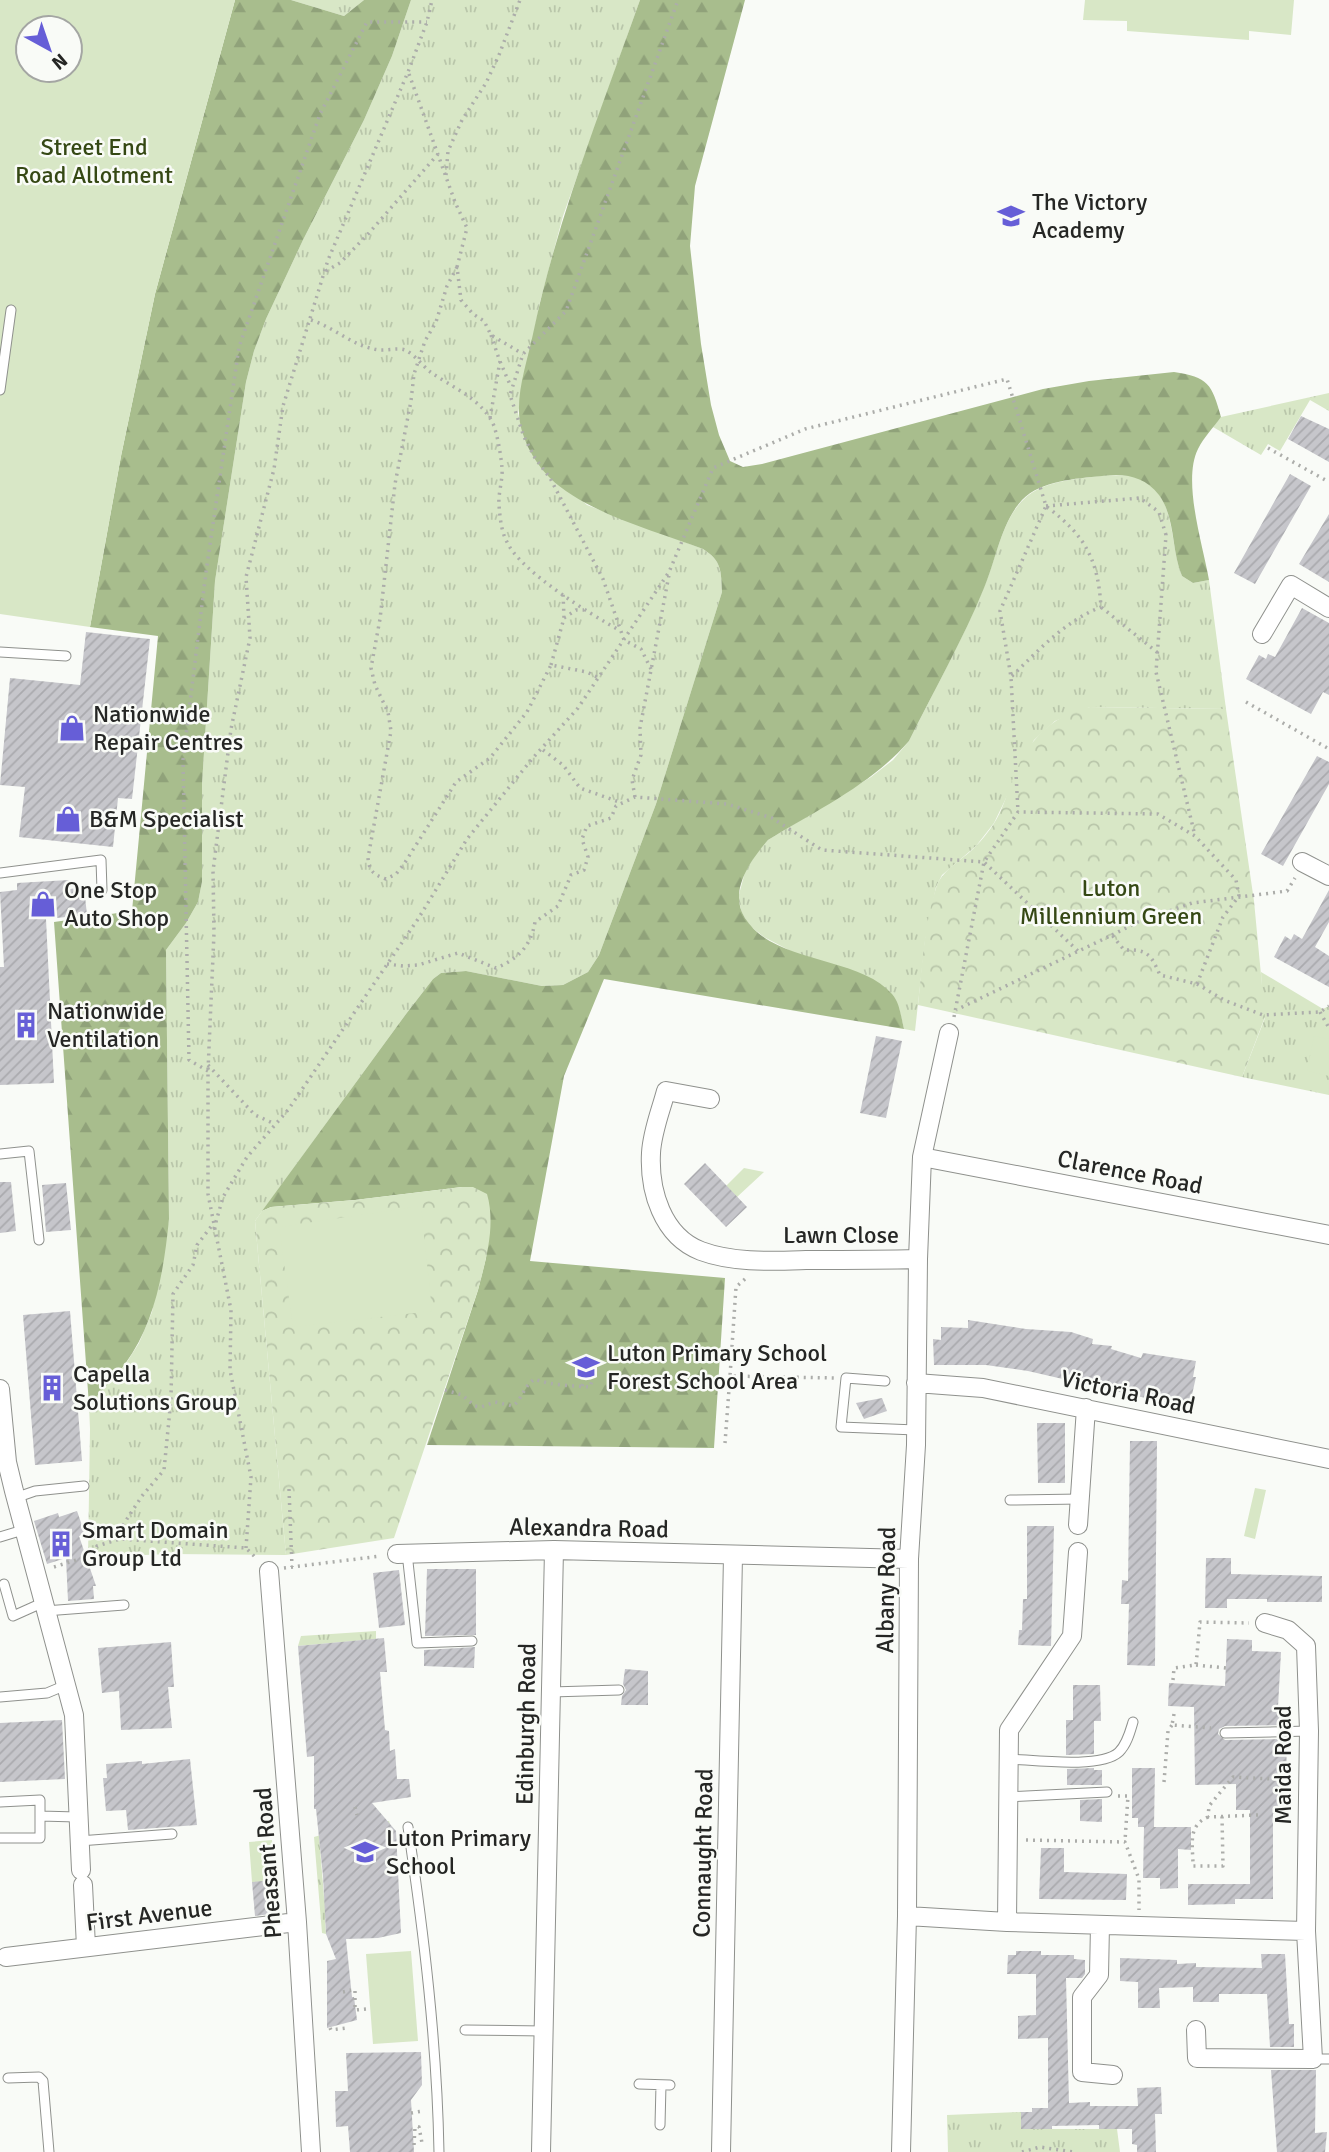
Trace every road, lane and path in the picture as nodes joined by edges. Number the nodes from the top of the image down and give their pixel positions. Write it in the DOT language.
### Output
graph roads {
  1 [pos="432,0"];
  2 [pos="520,0"];
  3 [pos="678,0"];
  4 [pos="427,22"];
  5 [pos="408,72"];
  6 [pos="438,154"];
  7 [pos="446,177"];
  8 [pos="457,267"];
  9 [pos="324,273"];
  10 [pos="11,310"];
  11 [pos="310,320"];
  12 [pos="491,335"];
  13 [pos="523,354"];
  14 [pos="499,361"];
  15 [pos="418,362"];
  16 [pos="512,389"];
  17 [pos="0,390"];
  18 [pos="490,420"];
  19 [pos="1268,448"];
  20 [pos="1329,482"];
  21 [pos="1046,506"];
  22 [pos="670,572"];
  23 [pos="563,593"];
  24 [pos="1101,607"];
  25 [pos="1329,608"];
  26 [pos="586,610"];
  27 [pos="564,618"];
  28 [pos="621,631"];
  29 [pos="1262,634"];
  30 [pos="624,640"];
  31 [pos="0,652"];
  32 [pos="1158,653"];
  33 [pos="65,656"];
  34 [pos="551,665"];
  35 [pos="651,669"];
  36 [pos="1011,677"];
  37 [pos="599,678"];
  38 [pos="1246,702"];
  39 [pos="542,749"];
  40 [pos="1329,749"];
  41 [pos="635,797"];
  42 [pos="622,803"];
  43 [pos="1018,811"];
  44 [pos="1195,836"];
  45 [pos="984,862"];
  46 [pos="1303,862"];
  47 [pos="0,873"];
  48 [pos="1329,876"];
  49 [pos="102,890"];
  50 [pos="1236,899"];
  51 [pos="1112,935"];
  52 [pos="1078,951"];
  53 [pos="387,964"];
  54 [pos="1197,984"];
  55 [pos="1329,1006"];
  56 [pos="1320,1012"];
  57 [pos="1329,1028"];
  58 [pos="949,1032"];
  59 [pos="208,1065"];
  60 [pos="208,1071"];
  61 [pos="710,1099"];
  62 [pos="275,1124"];
  63 [pos="0,1154"];
  64 [pos="922,1157"];
  65 [pos="214,1226"];
  66 [pos="1329,1235"];
  67 [pos="39,1240"];
  68 [pos="918,1259"];
  69 [pos="765,1261"];
  70 [pos="588,1357"];
  71 [pos="598,1364"];
  72 [pos="730,1376"];
  73 [pos="846,1378"];
  74 [pos="885,1381"];
  75 [pos="916,1383"];
  76 [pos="581,1386"];
  77 [pos="0,1389"];
  78 [pos="445,1390"];
  79 [pos="1086,1408"];
  80 [pos="1,1411"];
  81 [pos="916,1430"];
  82 [pos="725,1443"];
  83 [pos="1329,1459"];
  84 [pos="4,1461"];
  85 [pos="84,1486"];
  86 [pos="289,1489"];
  87 [pos="10,1494"];
  88 [pos="1080,1499"];
  89 [pos="1010,1500"];
  90 [pos="1078,1525"];
  91 [pos="23,1530"];
  92 [pos="0,1537"];
  93 [pos="120,1539"];
  94 [pos="246,1548"];
  95 [pos="554,1550"];
  96 [pos="1078,1552"];
  97 [pos="402,1553"];
  98 [pos="733,1556"];
  99 [pos="909,1559"];
  100 [pos="292,1567"];
  101 [pos="270,1571"];
  102 [pos="35,1574"];
  103 [pos="4,1584"];
  104 [pos="124,1605"];
  105 [pos="43,1607"];
  106 [pos="1265,1623"];
  107 [pos="472,1641"];
  108 [pos="1196,1665"];
  109 [pos="1226,1668"];
  110 [pos="1172,1680"];
  111 [pos="66,1685"];
  112 [pos="619,1690"];
  113 [pos="551,1692"];
  114 [pos="0,1697"];
  115 [pos="1174,1714"];
  116 [pos="1133,1722"];
  117 [pos="1172,1726"];
  118 [pos="1309,1731"];
  119 [pos="1226,1733"];
  120 [pos="1009,1759"];
  121 [pos="1308,1781"];
  122 [pos="1164,1782"];
  123 [pos="1107,1792"];
  124 [pos="1009,1797"];
  125 [pos="0,1802"];
  126 [pos="355,1807"];
  127 [pos="357,1815"];
  128 [pos="1258,1815"];
  129 [pos="40,1816"];
  130 [pos="1222,1816"];
  131 [pos="77,1817"];
  132 [pos="1208,1817"];
  133 [pos="408,1827"];
  134 [pos="172,1834"];
  135 [pos="0,1838"];
  136 [pos="1008,1839"];
  137 [pos="79,1841"];
  138 [pos="1125,1842"];
  139 [pos="907,1916"];
  140 [pos="298,1922"];
  141 [pos="1007,1922"];
  142 [pos="1100,1925"];
  143 [pos="1138,1926"];
  144 [pos="1306,1931"];
  145 [pos="86,1947"];
  146 [pos="6,1957"];
  147 [pos="343,1992"];
  148 [pos="366,2009"];
  149 [pos="330,2028"];
  150 [pos="346,2028"];
  151 [pos="1196,2029"];
  152 [pos="465,2030"];
  153 [pos="544,2031"];
  154 [pos="1321,2059"];
  155 [pos="1114,2075"];
  156 [pos="8,2078"];
  157 [pos="639,2084"];
  158 [pos="427,2110"];
  159 [pos="411,2113"];
  160 [pos="660,2126"];
  161 [pos="426,2128"];
  162 [pos="414,2145"];
  163 [pos="49,2152"];
  164 [pos="311,2152"];
  165 [pos="439,2152"];
  166 [pos="541,2152"];
  167 [pos="721,2152"];
  168 [pos="901,2152"];
  169 [pos="1021,2152"];
  170 [pos="1073,2152"];
  1 -- 4 [label="path"];
  2 -- 7 [label="path"];
  3 -- 13 [label="path"];
  4 -- 5 [label="path"];
  4 -- 60 [label="path"];
  5 -- 6 [label="path"];
  5 -- 9 [label="path"];
  6 -- 7 [label="path"];
  6 -- 9 [label="path"];
  7 -- 8 [label="path"];
  8 -- 12 [label="path"];
  8 -- 15 [label="path"];
  9 -- 11 [label="path"];
  10 -- 17 [label="lane"];
  11 -- 15 [label="path"];
  11 -- 59 [label="path"];
  12 -- 13 [label="path"];
  12 -- 14 [label="path"];
  13 -- 16 [label="path"];
  14 -- 16 [label="path"];
  14 -- 18 [label="path"];
  15 -- 18 [label="path"];
  15 -- 34 [label="path"];
  16 -- 28 [label="path"];
  18 -- 23 [label="path"];
  19 -- 20 [label="path"];
  21 -- 22 [label="path"];
  21 -- 24 [label="path"];
  21 -- 32 [label="path"];
  21 -- 36 [label="path"];
  22 -- 30 [label="path"];
  22 -- 35 [label="path"];
  23 -- 26 [label="path"];
  23 -- 27 [label="path"];
  24 -- 32 [label="path"];
  24 -- 36 [label="path"];
  25 -- 29 [label="street"];
  26 -- 27 [label="path"];
  26 -- 28 [label="path"];
  27 -- 34 [label="path"];
  28 -- 30 [label="path"];
  30 -- 35 [label="path"];
  30 -- 37 [label="path"];
  31 -- 33 [label="lane"];
  32 -- 44 [label="path"];
  34 -- 37 [label="path"];
  35 -- 41 [label="path"];
  36 -- 43 [label="path"];
  37 -- 39 [label="path"];
  38 -- 40 [label="path"];
  39 -- 42 [label="path"];
  39 -- 53 [label="path"];
  41 -- 42 [label="path"];
  41 -- 45 [label="path"];
  42 -- 53 [label="path"];
  43 -- 44 [label="path"];
  43 -- 45 [label="path"];
  44 -- 50 [label="path"];
  45 -- 52 [label="path"];
  45 -- 52 [label="path"];
  46 -- 48 [label="street"];
  46 -- 50 [label="path"];
  47 -- 49 [label="lane"];
  50 -- 51 [label="path"];
  50 -- 54 [label="path"];
  51 -- 52 [label="path"];
  51 -- 54 [label="path"];
  53 -- 62 [label="path"];
  54 -- 56 [label="path"];
  55 -- 56 [label="path"];
  56 -- 57 [label="path"];
  58 -- 64 [label="street, Albany Road"];
  59 -- 60 [label="path"];
  59 -- 62 [label="path"];
  60 -- 65 [label="path"];
  61 -- 69 [label="street, Lawn Close"];
  62 -- 65 [label="path"];
  63 -- 67 [label="lane"];
  64 -- 66 [label="street, Clarence Road"];
  64 -- 68 [label="street, Albany Road"];
  65 -- 93 [label="path"];
  65 -- 94 [label="path"];
  68 -- 69 [label="street, Lawn Close"];
  68 -- 75 [label="street, Albany Road"];
  69 -- 72 [label="path, Lawn Close"];
  70 -- 76 [label="path"];
  71 -- 76 [label="path"];
  72 -- 73 [label="path"];
  72 -- 82 [label="path, Lawn Close"];
  73 -- 74 [label="lane"];
  73 -- 81 [label="lane"];
  75 -- 79 [label="street, Victoria Road"];
  75 -- 81 [label="street, Albany Road"];
  76 -- 78 [label="path"];
  77 -- 80 [label="street"];
  79 -- 83 [label="street, Victoria Road"];
  79 -- 88 [label="street"];
  80 -- 84 [label="street"];
  81 -- 99 [label="street, Albany Road"];
  84 -- 87 [label="street"];
  85 -- 87 [label="lane"];
  86 -- 100 [label="path"];
  87 -- 91 [label="street"];
  88 -- 89 [label="lane"];
  88 -- 90 [label="street"];
  91 -- 92 [label="lane"];
  91 -- 102 [label="street"];
  93 -- 94 [label="path"];
  93 -- 102 [label="path"];
  94 -- 101 [label="path"];
  95 -- 97 [label="street, Alexandra Road"];
  95 -- 98 [label="street, Alexandra Road"];
  95 -- 113 [label="street, Edinburgh Road"];
  96 -- 120 [label="street"];
  97 -- 100 [label="path"];
  97 -- 107 [label="lane"];
  98 -- 99 [label="street, Alexandra Road"];
  98 -- 167 [label="street, Connaught Road"];
  99 -- 139 [label="street, Albany Road"];
  100 -- 101 [label="path"];
  101 -- 140 [label="street, Pheasant Road"];
  102 -- 105 [label="street"];
  103 -- 105 [label="lane"];
  104 -- 105 [label="lane"];
  105 -- 111 [label="street"];
  106 -- 108 [label="path"];
  106 -- 118 [label="street, Maida Road"];
  108 -- 109 [label="path"];
  108 -- 110 [label="path"];
  111 -- 114 [label="lane"];
  111 -- 131 [label="street"];
  112 -- 113 [label="lane"];
  113 -- 153 [label="street, Edinburgh Road"];
  115 -- 117 [label="path"];
  116 -- 120 [label="lane"];
  117 -- 119 [label="path"];
  117 -- 122 [label="path"];
  118 -- 119 [label="lane"];
  118 -- 121 [label="street, Maida Road"];
  120 -- 124 [label="street"];
  121 -- 132 [label="path"];
  121 -- 144 [label="street, Maida Road"];
  123 -- 124 [label="lane"];
  123 -- 138 [label="path"];
  124 -- 136 [label="street"];
  125 -- 129 [label="lane"];
  126 -- 127 [label="path"];
  128 -- 130 [label="path"];
  129 -- 131 [label="lane"];
  129 -- 135 [label="lane"];
  130 -- 132 [label="path"];
  130 -- 132 [label="path"];
  131 -- 137 [label="street"];
  133 -- 165 [label="lane"];
  134 -- 137 [label="lane"];
  136 -- 138 [label="path"];
  136 -- 141 [label="street"];
  137 -- 145 [label="street"];
  138 -- 143 [label="path"];
  139 -- 141 [label="street"];
  139 -- 168 [label="street, Albany Road"];
  140 -- 145 [label="street, First Avenue"];
  140 -- 164 [label="street, Pheasant Road"];
  141 -- 142 [label="street"];
  142 -- 143 [label="street"];
  142 -- 155 [label="street"];
  143 -- 144 [label="street"];
  144 -- 154 [label="street, Maida Road"];
  145 -- 146 [label="street, First Avenue"];
  147 -- 148 [label="path"];
  149 -- 150 [label="path"];
  151 -- 154 [label="street"];
  152 -- 153 [label="lane"];
  153 -- 166 [label="street, Edinburgh Road"];
  156 -- 163 [label="lane"];
  157 -- 160 [label="lane"];
  158 -- 159 [label="path"];
  161 -- 162 [label="path"];
  169 -- 170 [label="path"];
}
